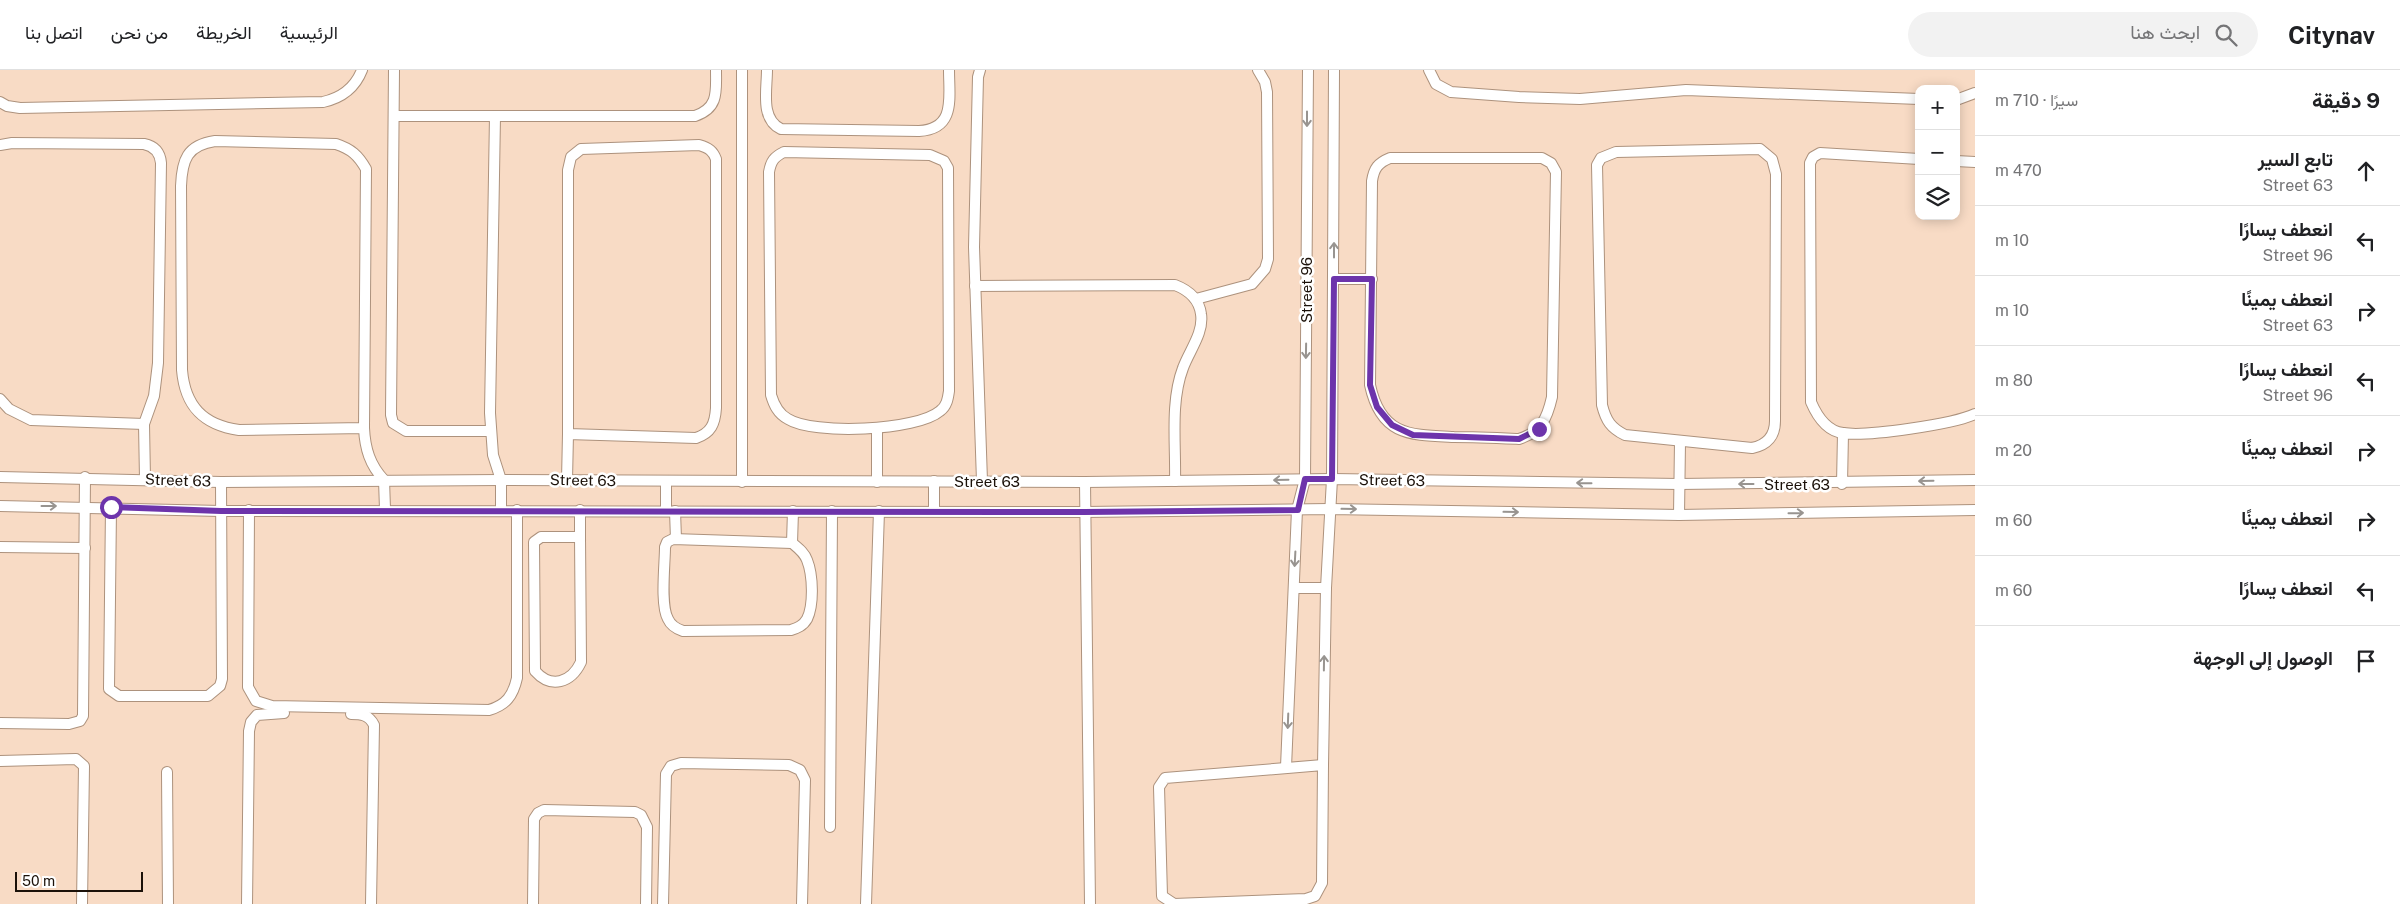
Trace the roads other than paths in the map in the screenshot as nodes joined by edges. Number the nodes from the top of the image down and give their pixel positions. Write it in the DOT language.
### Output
graph roads {
  1 [pos="362,70"];
  2 [pos="394,70"];
  3 [pos="716,70"];
  4 [pos="742,70"];
  5 [pos="767,70"];
  6 [pos="949,70"];
  7 [pos="980,70"];
  8 [pos="1258,70"];
  9 [pos="1308,70"];
  10 [pos="1334,70"];
  11 [pos="1429,70"];
  12 [pos="1975,93"];
  13 [pos="1915,99"];
  14 [pos="1960,99"];
  15 [pos="0,102"];
  16 [pos="394,116"];
  17 [pos="495,116"];
  18 [pos="0,145"];
  19 [pos="1915,159"];
  20 [pos="1960,161"];
  21 [pos="1975,162"];
  22 [pos="1334,279"];
  23 [pos="1372,279"];
  24 [pos="975,286"];
  25 [pos="1196,299"];
  26 [pos="0,398"];
  27 [pos="1975,414"];
  28 [pos="144,424"];
  29 [pos="364,428"];
  30 [pos="878,428"];
  31 [pos="491,431"];
  32 [pos="1843,433"];
  33 [pos="568,434"];
  34 [pos="1680,442"];
  35 [pos="0,477"];
  36 [pos="85,477"];
  37 [pos="145,479"];
  38 [pos="1305,479"];
  39 [pos="1332,479"];
  40 [pos="384,480"];
  41 [pos="501,480"];
  42 [pos="567,480"];
  43 [pos="1975,480"];
  44 [pos="666,481"];
  45 [pos="934,481"];
  46 [pos="982,481"];
  47 [pos="1175,481"];
  48 [pos="221,482"];
  49 [pos="742,482"];
  50 [pos="877,482"];
  51 [pos="1085,482"];
  52 [pos="1679,484"];
  53 [pos="1842,484"];
  54 [pos="0,506"];
  55 [pos="85,506"];
  56 [pos="111,507"];
  57 [pos="385,509"];
  58 [pos="1330,509"];
  59 [pos="249,510"];
  60 [pos="501,510"];
  61 [pos="517,510"];
  62 [pos="580,510"];
  63 [pos="1298,510"];
  64 [pos="1975,510"];
  65 [pos="221,511"];
  66 [pos="670,511"];
  67 [pos="793,511"];
  68 [pos="832,511"];
  69 [pos="879,511"];
  70 [pos="934,511"];
  71 [pos="1084,512"];
  72 [pos="1679,515"];
  73 [pos="580,537"];
  74 [pos="676,539"];
  75 [pos="792,542"];
  76 [pos="0,547"];
  77 [pos="85,548"];
  78 [pos="1294,588"];
  79 [pos="1326,588"];
  80 [pos="0,723"];
  81 [pos="0,761"];
  82 [pos="1323,765"];
  83 [pos="1286,768"];
  84 [pos="167,772"];
  85 [pos="830,827"];
  86 [pos="82,904"];
  87 [pos="168,904"];
  88 [pos="247,904"];
  89 [pos="371,904"];
  90 [pos="533,904"];
  91 [pos="646,904"];
  92 [pos="663,904"];
  93 [pos="802,904"];
  94 [pos="866,904"];
  95 [pos="1090,904"];
  1 -- 15 [label="lane"];
  2 -- 16 [label="lane"];
  3 -- 17 [label="lane"];
  4 -- 49 [label="lane"];
  5 -- 6 [label="lane"];
  7 -- 24 [label="lane"];
  8 -- 25 [label="lane"];
  9 -- 38 [label="lane, Street 96, one-way"];
  22 -- 10 [label="lane, Street 96, one-way"];
  11 -- 13 [label="lane"];
  12 -- 14 [label="lane"];
  16 -- 17 [label="lane"];
  16 -- 31 [label="lane"];
  17 -- 31 [label="lane"];
  18 -- 28 [label="lane"];
  19 -- 32 [label="lane"];
  20 -- 21 [label="lane"];
  22 -- 23 [label="lane"];
  22 -- 39 [label="lane, Street 96"];
  23 -- 23 [label="lane"];
  24 -- 25 [label="lane"];
  24 -- 46 [label="lane"];
  25 -- 47 [label="lane"];
  26 -- 28 [label="lane"];
  27 -- 32 [label="lane"];
  28 -- 37 [label="lane"];
  29 -- 29 [label="lane"];
  29 -- 40 [label="lane"];
  30 -- 30 [label="lane"];
  30 -- 50 [label="lane"];
  31 -- 41 [label="lane"];
  32 -- 53 [label="lane"];
  33 -- 33 [label="lane"];
  33 -- 42 [label="lane"];
  34 -- 34 [label="lane"];
  34 -- 52 [label="lane"];
  35 -- 36 [label="lane, Street 63"];
  36 -- 37 [label="lane, Street 63"];
  36 -- 55 [label="lane"];
  37 -- 48 [label="lane, Street 63"];
  38 -- 39 [label="lane, Street 63"];
  38 -- 47 [label="lane, Street 63, one-way"];
  38 -- 63 [label="lane, Street 96"];
  52 -- 39 [label="lane, Street 63, one-way"];
  39 -- 58 [label="lane, Street 96"];
  40 -- 41 [label="lane, Street 63"];
  40 -- 48 [label="lane, Street 63"];
  40 -- 57 [label="lane"];
  41 -- 42 [label="lane, Street 63"];
  41 -- 60 [label="lane"];
  42 -- 44 [label="lane, Street 63"];
  43 -- 53 [label="lane, Street 63, one-way"];
  44 -- 49 [label="lane, Street 63"];
  44 -- 66 [label="lane"];
  45 -- 46 [label="lane, Street 63"];
  45 -- 50 [label="lane, Street 63"];
  45 -- 70 [label="lane"];
  46 -- 51 [label="lane, Street 63"];
  47 -- 51 [label="lane, Street 63"];
  48 -- 65 [label="lane"];
  49 -- 50 [label="lane, Street 63"];
  51 -- 71 [label="lane"];
  53 -- 52 [label="lane, Street 63, one-way"];
  52 -- 72 [label="lane"];
  54 -- 55 [label="lane, Street 63, one-way"];
  55 -- 56 [label="lane, Street 63"];
  55 -- 77 [label="lane"];
  56 -- 65 [label="lane, Street 63"];
  56 -- 65 [label="lane"];
  57 -- 59 [label="lane, Street 63"];
  57 -- 60 [label="lane, Street 63"];
  58 -- 63 [label="lane, Street 63"];
  58 -- 72 [label="lane, Street 63, one-way"];
  58 -- 79 [label="lane, Street 96"];
  59 -- 61 [label="lane"];
  59 -- 65 [label="lane, Street 63"];
  60 -- 61 [label="lane, Street 63"];
  61 -- 62 [label="lane, Street 63"];
  62 -- 66 [label="lane, Street 63"];
  62 -- 73 [label="lane"];
  63 -- 71 [label="lane, Street 63"];
  63 -- 78 [label="lane, Street 96, one-way"];
  72 -- 64 [label="lane, Street 63, one-way"];
  66 -- 67 [label="lane, Street 63"];
  66 -- 74 [label="lane"];
  67 -- 68 [label="lane, Street 63"];
  67 -- 75 [label="lane"];
  68 -- 69 [label="lane, Street 63"];
  68 -- 85 [label="lane"];
  69 -- 70 [label="lane, Street 63"];
  69 -- 94 [label="lane"];
  70 -- 71 [label="lane, Street 63"];
  71 -- 95 [label="lane"];
  73 -- 73 [label="lane"];
  74 -- 75 [label="lane"];
  74 -- 75 [label="lane"];
  76 -- 77 [label="lane"];
  77 -- 80 [label="lane"];
  78 -- 79 [label="lane"];
  78 -- 83 [label="lane, Street 96, one-way"];
  82 -- 79 [label="lane, Street 96, one-way"];
  81 -- 86 [label="lane"];
  82 -- 83 [label="lane"];
  82 -- 83 [label="lane, Street 96"];
  84 -- 87 [label="lane"];
  88 -- 89 [label="lane"];
  90 -- 91 [label="lane"];
  92 -- 93 [label="lane"];
}
